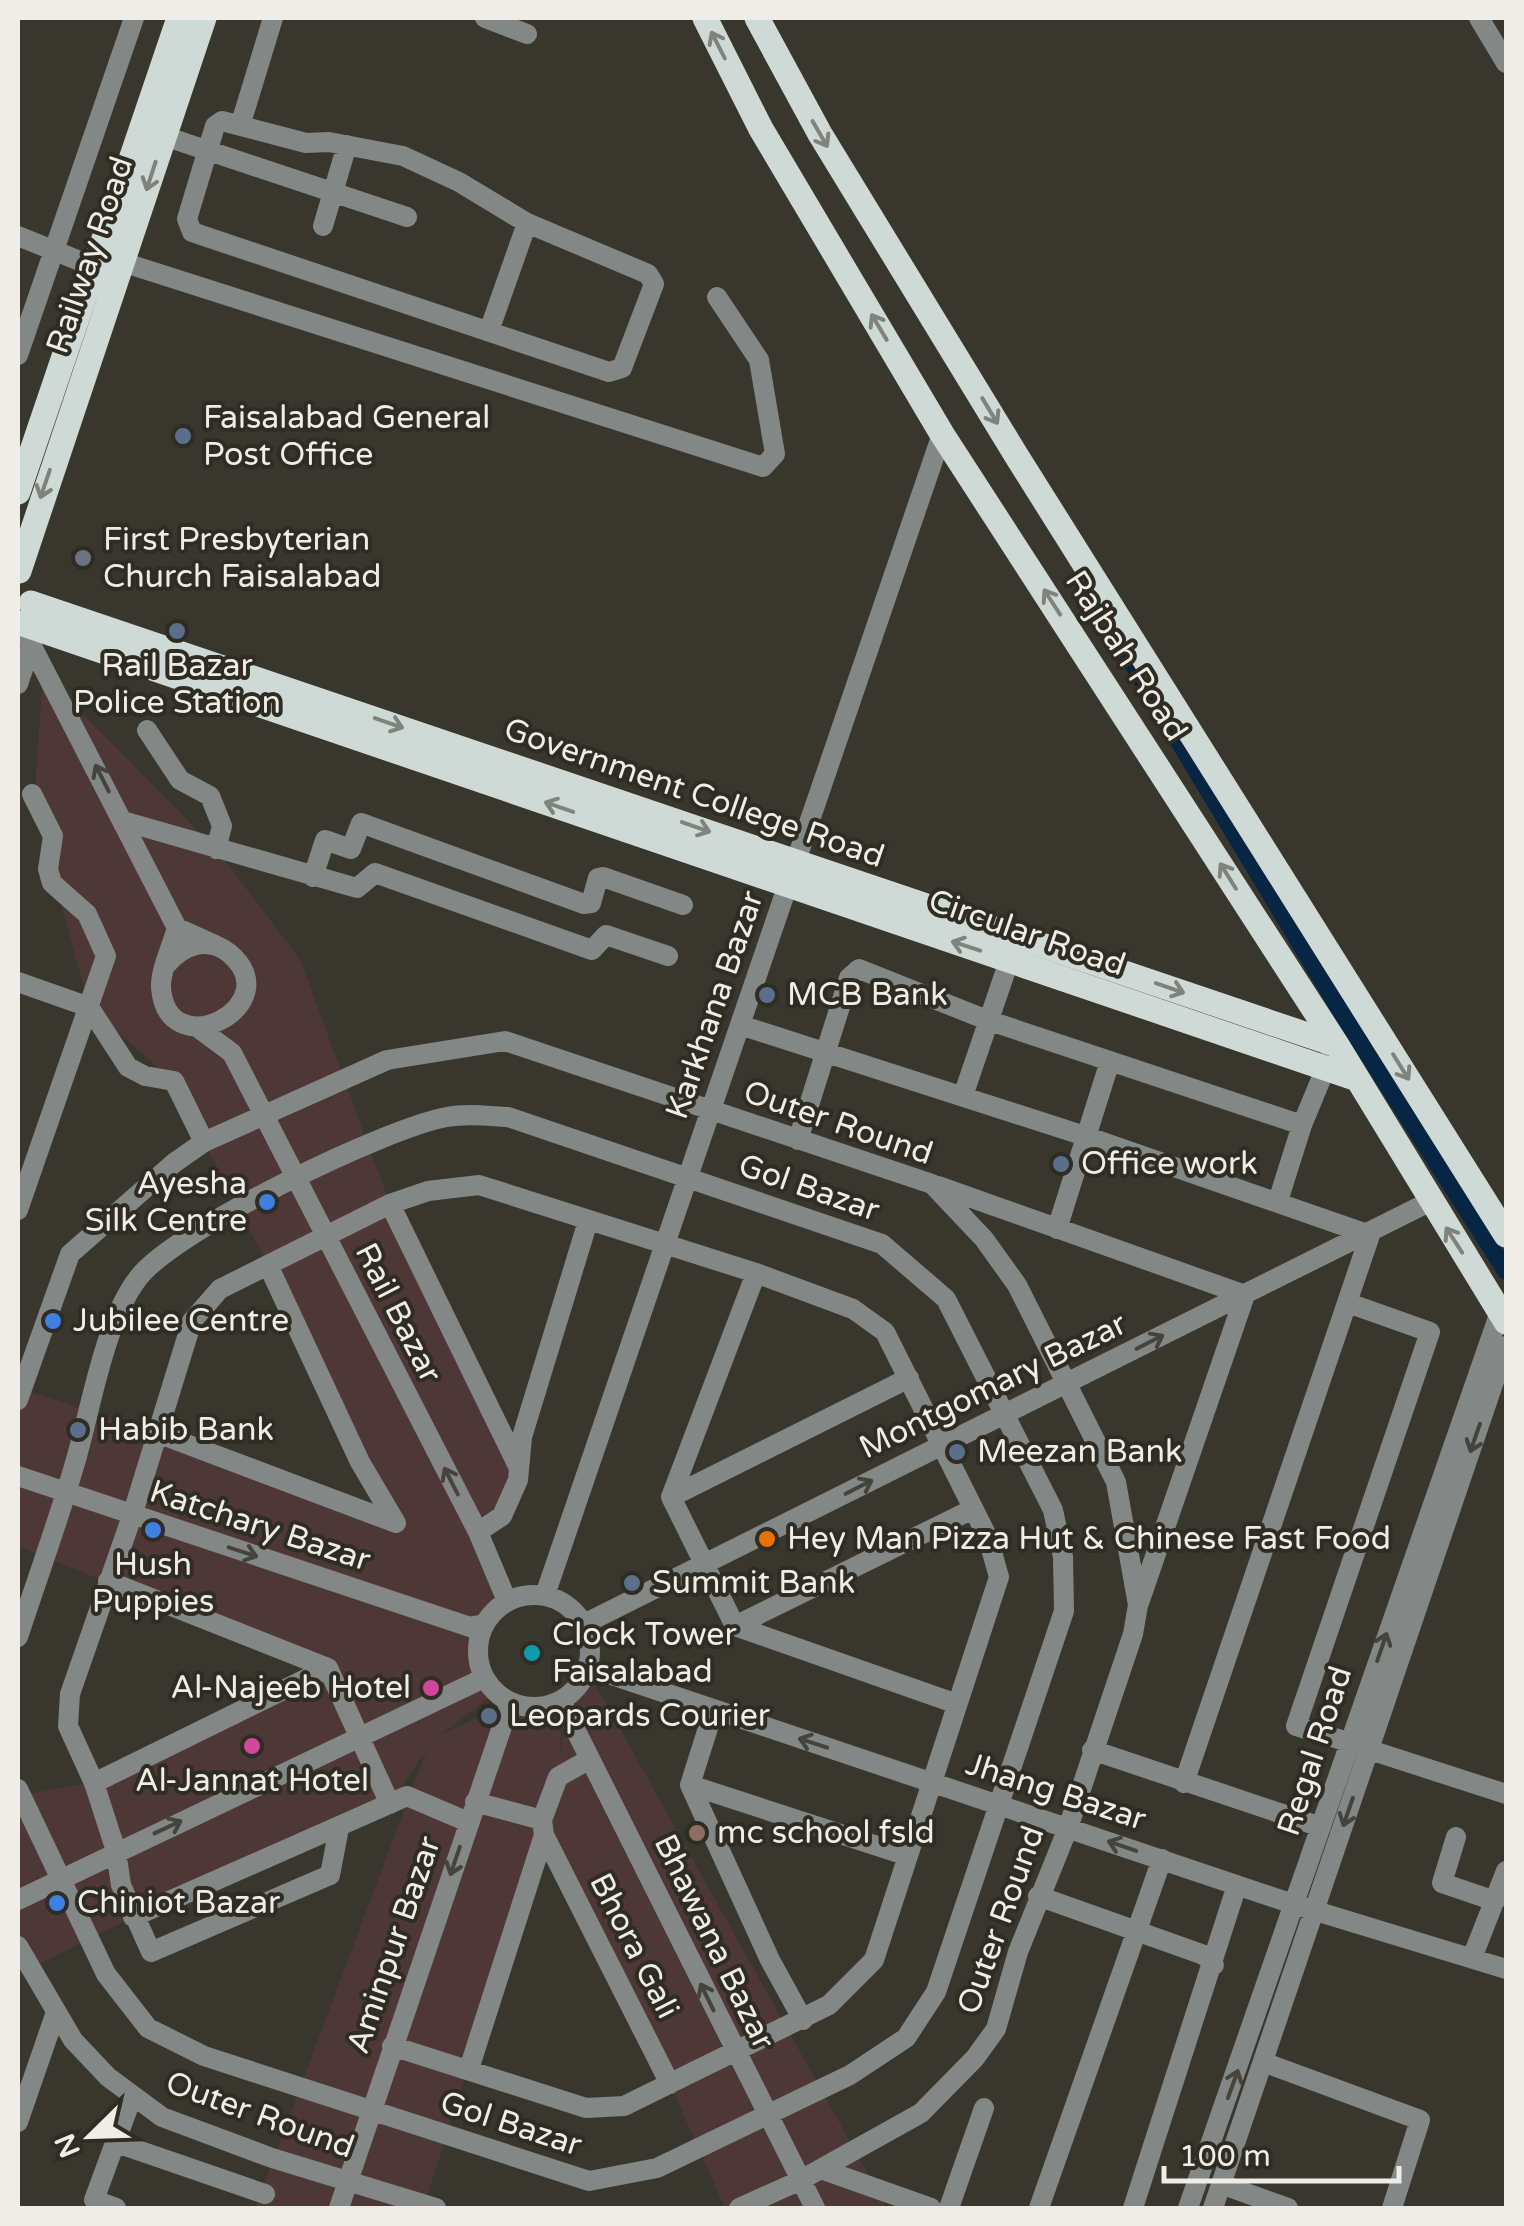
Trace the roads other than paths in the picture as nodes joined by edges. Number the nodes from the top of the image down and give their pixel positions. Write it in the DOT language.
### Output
graph roads {
  1 [pos="134,18"];
  2 [pos="178,18"];
  3 [pos="204,18"];
  4 [pos="273,18"];
  5 [pos="489,18"];
  6 [pos="705,18"];
  7 [pos="757,18"];
  8 [pos="1480,18"];
  9 [pos="527,34"];
  10 [pos="1506,63"];
  11 [pos="240,126"];
  12 [pos="164,136"];
  13 [pos="347,145"];
  14 [pos="208,150"];
  15 [pos="333,192"];
  16 [pos="407,217"];
  17 [pos="527,224"];
  18 [pos="323,226"];
  19 [pos="18,236"];
  20 [pos="54,250"];
  21 [pos="110,265"];
  22 [pos="717,297"];
  23 [pos="489,332"];
  24 [pos="18,355"];
  25 [pos="942,434"];
  26 [pos="18,492"];
  27 [pos="18,571"];
  28 [pos="25,623"];
  29 [pos="18,684"];
  30 [pos="343,724"];
  31 [pos="147,730"];
  32 [pos="1226,790"];
  33 [pos="32,794"];
  34 [pos="1194,813"];
  35 [pos="124,821"];
  36 [pos="216,848"];
  37 [pos="796,861"];
  38 [pos="313,878"];
  39 [pos="787,886"];
  40 [pos="683,905"];
  41 [pos="177,928"];
  42 [pos="216,946"];
  43 [pos="668,956"];
  44 [pos="1009,960"];
  45 [pos="167,964"];
  46 [pos="18,982"];
  47 [pos="1298,988"];
  48 [pos="242,1002"];
  49 [pos="88,1007"];
  50 [pos="987,1020"];
  51 [pos="1270,1022"];
  52 [pos="740,1024"];
  53 [pos="197,1027"];
  54 [pos="1337,1045"];
  55 [pos="826,1052"];
  56 [pos="232,1053"];
  57 [pos="1110,1060"];
  58 [pos="1324,1068"];
  59 [pos="1356,1078"];
  60 [pos="963,1096"];
  61 [pos="710,1110"];
  62 [pos="265,1117"];
  63 [pos="1302,1124"];
  64 [pos="1086,1136"];
  65 [pos="798,1140"];
  66 [pos="204,1142"];
  67 [pos="688,1178"];
  68 [pos="296,1179"];
  69 [pos="932,1184"];
  70 [pos="1278,1201"];
  71 [pos="1430,1202"];
  72 [pos="390,1204"];
  73 [pos="18,1210"];
  74 [pos="588,1221"];
  75 [pos="1057,1228"];
  76 [pos="1370,1234"];
  77 [pos="1506,1235"];
  78 [pos="326,1237"];
  79 [pos="664,1246"];
  80 [pos="268,1265"];
  81 [pos="756,1273"];
  82 [pos="1245,1294"];
  83 [pos="1348,1303"];
  84 [pos="1503,1317"];
  85 [pos="1506,1346"];
  86 [pos="909,1378"];
  87 [pos="1065,1384"];
  88 [pos="18,1400"];
  89 [pos="1005,1414"];
  90 [pos="157,1434"];
  91 [pos="942,1445"];
  92 [pos="517,1464"];
  93 [pos="18,1476"];
  94 [pos="66,1494"];
  95 [pos="671,1498"];
  96 [pos="974,1509"];
  97 [pos="132,1516"];
  98 [pos="478,1532"];
  99 [pos="704,1564"];
  100 [pos="108,1580"];
  101 [pos="545,1595"];
  102 [pos="507,1601"];
  103 [pos="1138,1604"];
  104 [pos="484,1624"];
  105 [pos="584,1624"];
  106 [pos="735,1626"];
  107 [pos="18,1636"];
  108 [pos="328,1668"];
  109 [pos="588,1668"];
  110 [pos="484,1678"];
  111 [pos="562,1702"];
  112 [pos="510,1703"];
  113 [pos="956,1704"];
  114 [pos="714,1709"];
  115 [pos="357,1738"];
  116 [pos="1348,1742"];
  117 [pos="1092,1750"];
  118 [pos="1370,1750"];
  119 [pos="590,1760"];
  120 [pos="94,1782"];
  121 [pos="930,1782"];
  122 [pos="1184,1783"];
  123 [pos="690,1785"];
  124 [pos="18,1789"];
  125 [pos="1505,1800"];
  126 [pos="390,1804"];
  127 [pos="997,1804"];
  128 [pos="472,1812"];
  129 [pos="543,1827"];
  130 [pos="1321,1827"];
  131 [pos="338,1828"];
  132 [pos="1068,1828"];
  133 [pos="1456,1837"];
  134 [pos="116,1851"];
  135 [pos="905,1855"];
  136 [pos="1162,1859"];
  137 [pos="1506,1870"];
  138 [pos="59,1880"];
  139 [pos="1238,1885"];
  140 [pos="1038,1896"];
  141 [pos="18,1900"];
  142 [pos="1494,1901"];
  143 [pos="1305,1908"];
  144 [pos="133,1917"];
  145 [pos="1133,1932"];
  146 [pos="18,1946"];
  147 [pos="1472,1958"];
  148 [pos="1214,1965"];
  149 [pos="1506,1969"];
  150 [pos="55,2015"];
  151 [pos="803,2020"];
  152 [pos="392,2046"];
  153 [pos="734,2052"];
  154 [pos="1264,2062"];
  155 [pos="470,2069"];
  156 [pos="670,2084"];
  157 [pos="132,2097"];
  158 [pos="984,2108"];
  159 [pos="369,2109"];
  160 [pos="766,2116"];
  161 [pos="18,2122"];
  162 [pos="116,2143"];
  163 [pos="272,2158"];
  164 [pos="821,2169"];
  165 [pos="346,2179"];
  166 [pos="800,2180"];
  167 [pos="1221,2184"];
  168 [pos="262,2199"];
  169 [pos="110,2208"];
  170 [pos="339,2208"];
  171 [pos="436,2208"];
  172 [pos="739,2208"];
  173 [pos="815,2208"];
  174 [pos="931,2208"];
  175 [pos="949,2208"];
  176 [pos="1039,2208"];
  177 [pos="1132,2208"];
  178 [pos="1188,2208"];
  179 [pos="1213,2208"];
  180 [pos="1288,2208"];
  181 [pos="1392,2208"];
  1 -- 20 [label="street"];
  2 -- 21 [label="main road, Railway Road"];
  3 -- 12 [label="main road, Railway Road"];
  4 -- 11 [label="street"];
  5 -- 9 [label="street"];
  25 -- 6 [label="main road, Rajbah Road, one-way"];
  7 -- 32 [label="main road, Rajbah Road, one-way"];
  8 -- 10 [label="street"];
  11 -- 13 [label="street"];
  11 -- 14 [label="street"];
  12 -- 14 [label="street"];
  12 -- 21 [label="main road, Railway Road, one-way"];
  13 -- 15 [label="street"];
  13 -- 17 [label="street"];
  14 -- 15 [label="street"];
  14 -- 23 [label="street"];
  15 -- 16 [label="street"];
  15 -- 18 [label="street"];
  17 -- 23 [label="street"];
  17 -- 23 [label="street"];
  19 -- 20 [label="street"];
  20 -- 21 [label="street"];
  20 -- 24 [label="street"];
  21 -- 22 [label="street"];
  21 -- 26 [label="main road, Railway Road"];
  21 -- 27 [label="main road, Railway Road, one-way"];
  34 -- 25 [label="main road, Rajbah Road, one-way"];
  25 -- 37 [label="street, Karkhana Bazar"];
  27 -- 28 [label="main road"];
  28 -- 29 [label="street"];
  28 -- 30 [label="main road, Government College Road"];
  35 -- 28 [label="street, one-way"];
  30 -- 37 [label="main road, Government College Road, one-way"];
  39 -- 30 [label="main road, Circular Road, one-way"];
  31 -- 36 [label="street"];
  32 -- 34 [label="main road"];
  32 -- 77 [label="main road, Rajbah Road, one-way"];
  33 -- 49 [label="street"];
  47 -- 34 [label="main road, Rajbah Road, one-way"];
  35 -- 36 [label="street"];
  35 -- 41 [label="street"];
  36 -- 38 [label="street"];
  37 -- 39 [label="street, Karkhana Bazar"];
  37 -- 51 [label="main road, Government College Road, one-way"];
  38 -- 40 [label="street"];
  38 -- 43 [label="street"];
  44 -- 39 [label="main road, Circular Road, one-way"];
  39 -- 52 [label="street, Karkhana Bazar"];
  41 -- 42 [label="street"];
  41 -- 45 [label="street"];
  42 -- 45 [label="street"];
  42 -- 48 [label="street"];
  44 -- 50 [label="street"];
  44 -- 58 [label="main road, Circular Road"];
  45 -- 53 [label="street"];
  46 -- 49 [label="street"];
  47 -- 51 [label="main road"];
  47 -- 54 [label="main road, Rajbah Road"];
  48 -- 53 [label="street"];
  48 -- 56 [label="street"];
  49 -- 66 [label="street"];
  49 -- 73 [label="street"];
  50 -- 55 [label="street"];
  50 -- 57 [label="street"];
  50 -- 60 [label="street"];
  51 -- 54 [label="main road, Government College Road"];
  52 -- 55 [label="street"];
  52 -- 61 [label="street, Karkhana Bazar"];
  53 -- 56 [label="street"];
  54 -- 58 [label="street"];
  54 -- 59 [label="main road, Rajbah Road"];
  55 -- 60 [label="street"];
  55 -- 65 [label="street"];
  56 -- 62 [label="street, Rail Bazar"];
  57 -- 63 [label="street"];
  57 -- 64 [label="street"];
  58 -- 59 [label="main road, Circular Road"];
  58 -- 63 [label="street"];
  59 -- 71 [label="main road, Rajbah Road"];
  60 -- 64 [label="street"];
  61 -- 62 [label="street, Outer Round"];
  61 -- 65 [label="street, Outer Round"];
  61 -- 67 [label="street, Karkhana Bazar"];
  62 -- 66 [label="street, Outer Round"];
  62 -- 68 [label="street, Rail Bazar"];
  63 -- 70 [label="street"];
  64 -- 70 [label="street"];
  64 -- 75 [label="street"];
  65 -- 69 [label="street, Outer Round"];
  66 -- 88 [label="street, Outer Round"];
  67 -- 68 [label="street, Gol Bazar"];
  67 -- 79 [label="street, Karkhana Bazar"];
  67 -- 89 [label="street, Gol Bazar"];
  68 -- 78 [label="street, Rail Bazar"];
  68 -- 94 [label="street, Gol Bazar"];
  69 -- 75 [label="street"];
  69 -- 87 [label="street, Outer Round"];
  70 -- 76 [label="street"];
  71 -- 76 [label="street, Montgomary Bazar"];
  84 -- 71 [label="main road, Rajbah Road, one-way"];
  72 -- 74 [label="street"];
  72 -- 78 [label="street"];
  72 -- 92 [label="street"];
  74 -- 79 [label="street"];
  74 -- 92 [label="street"];
  75 -- 82 [label="street"];
  76 -- 82 [label="street, Montgomary Bazar"];
  76 -- 83 [label="street"];
  78 -- 80 [label="street"];
  98 -- 78 [label="street, Rail Bazar, one-way"];
  79 -- 81 [label="street"];
  79 -- 101 [label="street, Karkhana Bazar"];
  80 -- 90 [label="street"];
  80 -- 90 [label="street"];
  81 -- 86 [label="street"];
  81 -- 95 [label="street"];
  87 -- 82 [label="street, Montgomary Bazar, one-way"];
  82 -- 103 [label="street"];
  83 -- 116 [label="street"];
  83 -- 122 [label="street"];
  116 -- 84 [label="street, Regal Road, one-way"];
  85 -- 118 [label="street, Regal Road, one-way"];
  86 -- 91 [label="street"];
  86 -- 95 [label="street"];
  87 -- 89 [label="street, Montgomary Bazar"];
  87 -- 103 [label="street, Outer Round"];
  89 -- 91 [label="street, Montgomary Bazar"];
  89 -- 127 [label="street, Gol Bazar"];
  90 -- 97 [label="street"];
  91 -- 96 [label="street"];
  99 -- 91 [label="street, Montgomary Bazar, one-way"];
  92 -- 98 [label="street"];
  93 -- 94 [label="street, Katchary Bazar"];
  94 -- 97 [label="street, Katchary Bazar"];
  94 -- 107 [label="street, Gol Bazar"];
  95 -- 99 [label="street"];
  96 -- 106 [label="street"];
  96 -- 113 [label="street"];
  97 -- 100 [label="street"];
  97 -- 104 [label="street, Katchary Bazar, one-way"];
  98 -- 102 [label="street, Rail Bazar"];
  99 -- 105 [label="street, Montgomary Bazar"];
  99 -- 106 [label="street"];
  100 -- 108 [label="street"];
  100 -- 120 [label="street"];
  101 -- 102 [label="street"];
  101 -- 105 [label="street"];
  102 -- 104 [label="street"];
  103 -- 117 [label="street, Outer Round"];
  104 -- 110 [label="street"];
  105 -- 109 [label="street"];
  106 -- 113 [label="street"];
  108 -- 115 [label="street"];
  108 -- 120 [label="street"];
  109 -- 111 [label="street"];
  109 -- 114 [label="street, Jhang Bazar"];
  110 -- 112 [label="street"];
  110 -- 115 [label="street"];
  111 -- 112 [label="street"];
  111 -- 119 [label="street, Bhawana Bazar"];
  112 -- 128 [label="street, Aminpur Bazar"];
  113 -- 121 [label="street"];
  121 -- 114 [label="street, Jhang Bazar, one-way"];
  114 -- 123 [label="street"];
  115 -- 126 [label="street"];
  134 -- 115 [label="street, one-way"];
  116 -- 130 [label="street, Regal Road"];
  117 -- 122 [label="street"];
  117 -- 132 [label="street, Outer Round"];
  118 -- 125 [label="street"];
  118 -- 143 [label="street, Regal Road, one-way"];
  119 -- 129 [label="street"];
  153 -- 119 [label="street, Bhawana Bazar, one-way"];
  120 -- 134 [label="street"];
  121 -- 127 [label="street, Jhang Bazar"];
  121 -- 135 [label="street"];
  122 -- 130 [label="street"];
  123 -- 135 [label="street"];
  123 -- 151 [label="street"];
  124 -- 138 [label="street, Gol Bazar"];
  126 -- 128 [label="street"];
  126 -- 131 [label="street"];
  127 -- 132 [label="street, Jhang Bazar"];
  127 -- 160 [label="street, Gol Bazar"];
  128 -- 129 [label="street"];
  128 -- 152 [label="street, Aminpur Bazar, one-way"];
  129 -- 155 [label="street"];
  129 -- 156 [label="street, Bhora Gali"];
  130 -- 143 [label="street, Regal Road"];
  131 -- 144 [label="street"];
  131 -- 144 [label="street"];
  136 -- 132 [label="street, Jhang Bazar, one-way"];
  132 -- 140 [label="street, Outer Round"];
  133 -- 142 [label="street"];
  134 -- 138 [label="street"];
  134 -- 144 [label="street"];
  135 -- 151 [label="street"];
  136 -- 139 [label="street, Jhang Bazar"];
  136 -- 145 [label="street"];
  137 -- 142 [label="street"];
  138 -- 141 [label="street"];
  138 -- 159 [label="street, Gol Bazar"];
  139 -- 143 [label="street, Jhang Bazar"];
  139 -- 148 [label="street"];
  140 -- 145 [label="street"];
  140 -- 164 [label="street, Outer Round"];
  142 -- 147 [label="street"];
  143 -- 147 [label="street, Jhang Bazar"];
  143 -- 154 [label="street, Regal Road"];
  178 -- 143 [label="street, Regal Road, one-way"];
  145 -- 148 [label="street"];
  145 -- 176 [label="street"];
  146 -- 150 [label="street, Outer Round"];
  147 -- 149 [label="street, Jhang Bazar"];
  148 -- 177 [label="street"];
  150 -- 157 [label="street, Outer Round"];
  150 -- 161 [label="street"];
  151 -- 153 [label="street"];
  152 -- 155 [label="street"];
  152 -- 159 [label="street, Aminpur Bazar"];
  153 -- 156 [label="street"];
  153 -- 160 [label="street, Bhawana Bazar"];
  154 -- 167 [label="street, Regal Road"];
  154 -- 181 [label="street"];
  155 -- 156 [label="street"];
  157 -- 162 [label="street"];
  157 -- 163 [label="street, Outer Round"];
  158 -- 175 [label="street"];
  159 -- 160 [label="street, Gol Bazar"];
  159 -- 165 [label="street, Aminpur Bazar"];
  160 -- 166 [label="street, Bhawana Bazar"];
  162 -- 168 [label="street"];
  162 -- 169 [label="street"];
  163 -- 165 [label="street, Outer Round"];
  163 -- 168 [label="street"];
  164 -- 166 [label="street, Outer Round"];
  164 -- 174 [label="street"];
  165 -- 170 [label="street, Aminpur Bazar"];
  165 -- 171 [label="street, Outer Round"];
  166 -- 172 [label="street, Outer Round"];
  166 -- 173 [label="street, Bhawana Bazar"];
  167 -- 179 [label="street, Regal Road"];
  167 -- 180 [label="street"];
}
